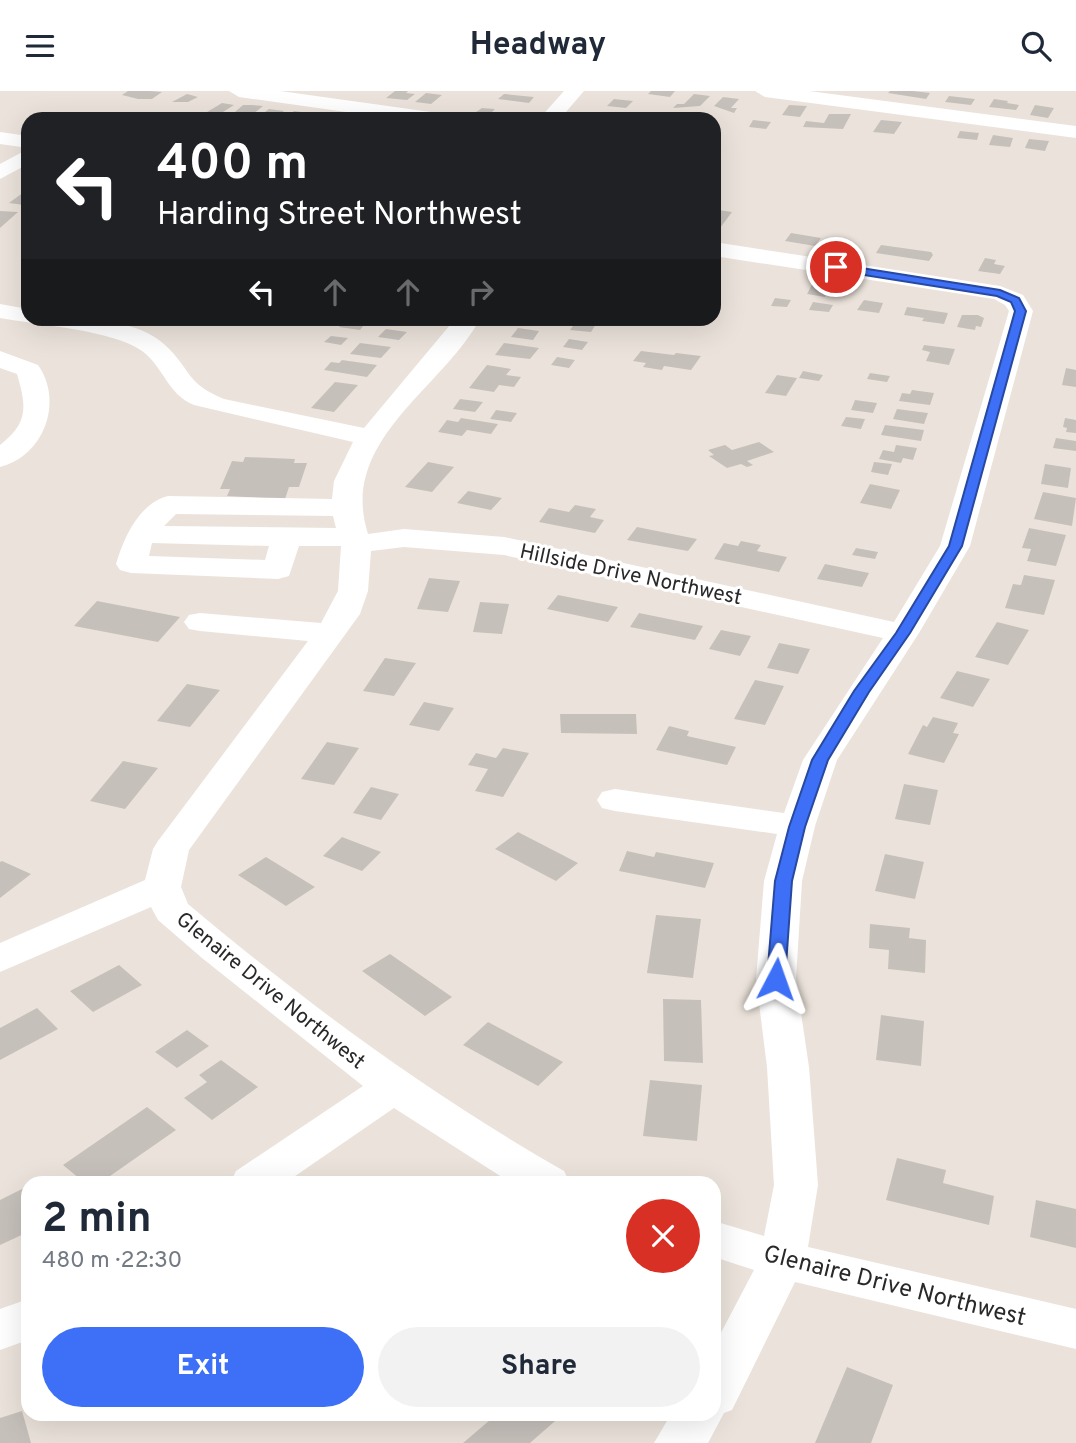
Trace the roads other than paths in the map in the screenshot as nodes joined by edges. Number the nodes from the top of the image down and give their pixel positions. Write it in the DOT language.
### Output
graph roads {
  1 [pos="239,91"];
  2 [pos="575,91"];
  3 [pos="765,91"];
  4 [pos="388,112"];
  5 [pos="555,112"];
  6 [pos="1076,132"];
  7 [pos="0,138"];
  8 [pos="21,141"];
  9 [pos="21,160"];
  10 [pos="0,173"];
  11 [pos="721,250"];
  12 [pos="0,311"];
  13 [pos="21,315"];
  14 [pos="76,326"];
  15 [pos="462,326"];
  16 [pos="0,359"];
  17 [pos="372,438"];
  18 [pos="0,459"];
  19 [pos="346,508"];
  20 [pos="355,540"];
  21 [pos="200,622"];
  22 [pos="330,633"];
  23 [pos="903,633"];
  24 [pos="615,800"];
  25 [pos="797,827"];
  26 [pos="162,887"];
  27 [pos="0,959"];
  28 [pos="393,1087"];
  29 [pos="262,1176"];
  30 [pos="535,1176"];
  31 [pos="721,1241"];
  32 [pos="782,1260"];
  33 [pos="21,1322"];
  34 [pos="1076,1329"];
  35 [pos="0,1330"];
  36 [pos="721,1381"];
  37 [pos="695,1421"];
  38 [pos="679,1443"];
  1 -- 4 [label="street"];
  2 -- 5 [label="street"];
  3 -- 6 [label="street"];
  7 -- 8 [label="street"];
  9 -- 10 [label="street"];
  11 -- 23 [label="street"];
  12 -- 13 [label="street"];
  14 -- 17 [label="street"];
  15 -- 17 [label="street"];
  16 -- 18 [label="street"];
  17 -- 19 [label="street"];
  19 -- 20 [label="street"];
  19 -- 20 [label="street, Hillside Drive Northwest"];
  20 -- 22 [label="street"];
  20 -- 23 [label="street, Hillside Drive Northwest"];
  21 -- 22 [label="street"];
  22 -- 26 [label="street"];
  23 -- 25 [label="street"];
  24 -- 25 [label="street"];
  25 -- 32 [label="street"];
  26 -- 27 [label="street"];
  26 -- 28 [label="street, Glenaire Drive Northwest"];
  28 -- 29 [label="street"];
  28 -- 30 [label="street, Glenaire Drive Northwest"];
  31 -- 32 [label="street, Glenaire Drive Northwest"];
  32 -- 34 [label="street, Glenaire Drive Northwest"];
  32 -- 36 [label="street"];
  33 -- 35 [label="street"];
  37 -- 38 [label="street"];
}
